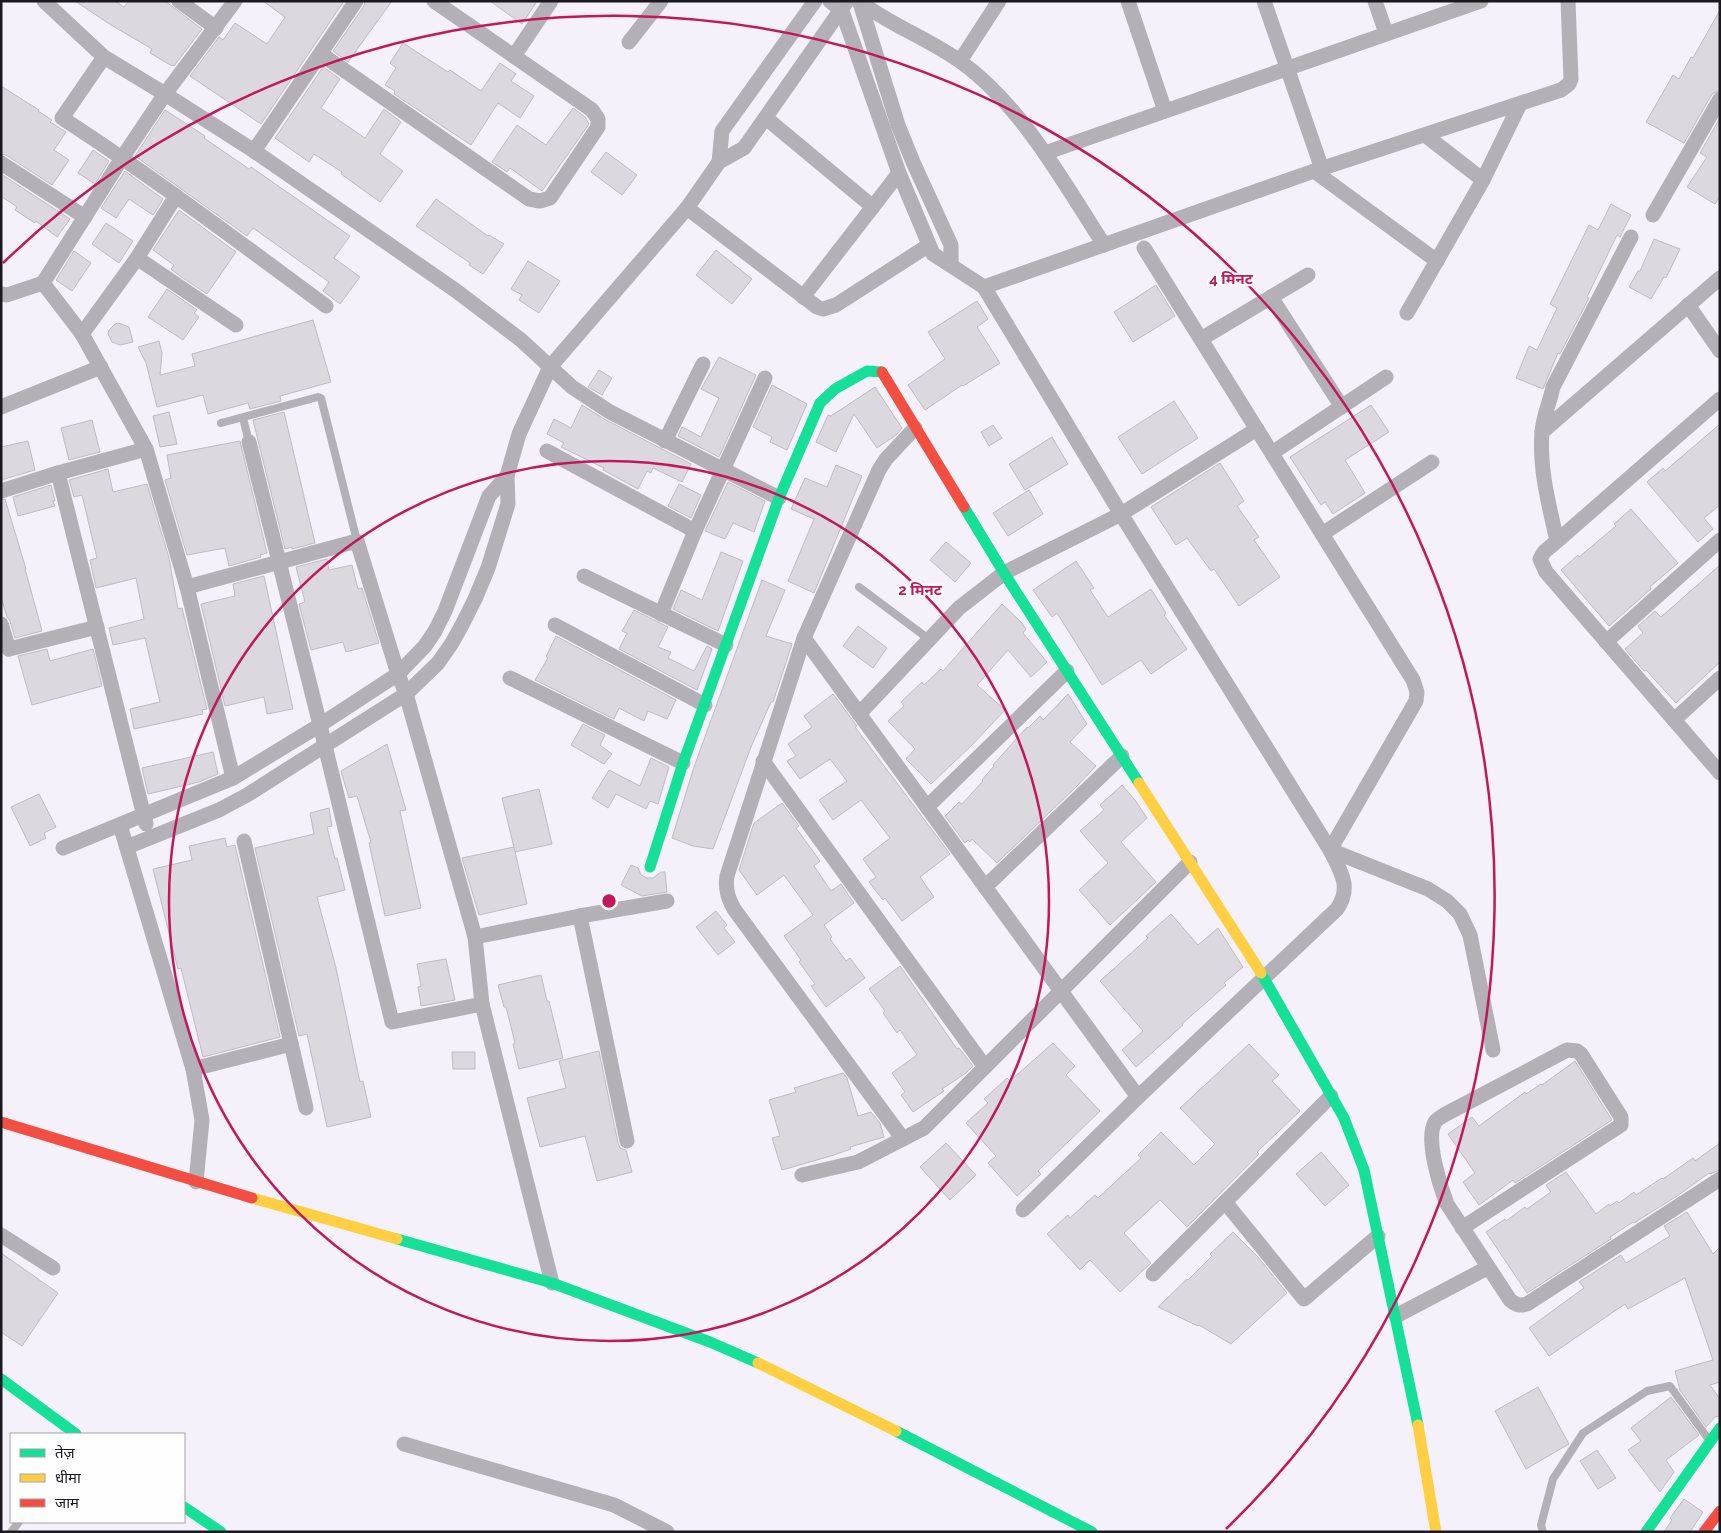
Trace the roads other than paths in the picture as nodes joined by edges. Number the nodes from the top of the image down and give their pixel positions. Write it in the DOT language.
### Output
graph roads {
  1 [pos="44,1"];
  2 [pos="179,1"];
  3 [pos="235,1"];
  4 [pos="356,1"];
  5 [pos="551,1"];
  6 [pos="661,1"];
  7 [pos="815,1"];
  8 [pos="999,1"];
  9 [pos="1128,1"];
  10 [pos="1264,1"];
  11 [pos="1375,1"];
  12 [pos="1480,1"];
  13 [pos="1568,1"];
  14 [pos="442,3"];
  15 [pos="848,3"];
  16 [pos="216,28"];
  17 [pos="1386,33"];
  18 [pos="629,42"];
  19 [pos="321,54"];
  20 [pos="104,56"];
  21 [pos="514,56"];
  22 [pos="960,61"];
  23 [pos="1288,68"];
  24 [pos="165,94"];
  25 [pos="1720,98"];
  26 [pos="1520,104"];
  27 [pos="1165,111"];
  28 [pos="766,118"];
  29 [pos="1425,135"];
  30 [pos="254,152"];
  31 [pos="1045,153"];
  32 [pos="122,158"];
  33 [pos="1,162"];
  34 [pos="719,162"];
  35 [pos="1318,170"];
  36 [pos="899,173"];
  37 [pos="1483,180"];
  38 [pos="176,196"];
  39 [pos="873,207"];
  40 [pos="687,208"];
  41 [pos="1652,216"];
  42 [pos="85,218"];
  43 [pos="1631,237"];
  44 [pos="929,245"];
  45 [pos="1104,245"];
  46 [pos="1144,248"];
  47 [pos="137,258"];
  48 [pos="1436,261"];
  49 [pos="951,265"];
  50 [pos="1308,275"];
  51 [pos="1720,278"];
  52 [pos="43,283"];
  53 [pos="984,288"];
  54 [pos="1,294"];
  55 [pos="803,297"];
  56 [pos="1270,297"];
  57 [pos="1688,305"];
  58 [pos="326,306"];
  59 [pos="1407,313"];
  60 [pos="236,325"];
  61 [pos="82,334"];
  62 [pos="1201,339"];
  63 [pos="1720,351"];
  64 [pos="704,364"];
  65 [pos="101,367"];
  66 [pos="550,367"];
  67 [pos="1386,376"];
  68 [pos="765,378"];
  69 [pos="1720,399"];
  70 [pos="1,407"];
  71 [pos="1342,407"];
  72 [pos="243,418"];
  73 [pos="221,423"];
  74 [pos="915,428"];
  75 [pos="1257,429"];
  76 [pos="1542,432"];
  77 [pos="665,441"];
  78 [pos="249,442"];
  79 [pos="146,449"];
  80 [pos="547,451"];
  81 [pos="1272,453"];
  82 [pos="1432,462"];
  83 [pos="723,470"];
  84 [pos="58,473"];
  85 [pos="507,476"];
  86 [pos="1,491"];
  87 [pos="779,498"];
  88 [pos="1121,514"];
  89 [pos="695,531"];
  90 [pos="1322,534"];
  91 [pos="357,540"];
  92 [pos="1720,540"];
  93 [pos="1557,541"];
  94 [pos="278,562"];
  95 [pos="1004,573"];
  96 [pos="584,576"];
  97 [pos="187,587"];
  98 [pos="859,587"];
  99 [pos="661,614"];
  100 [pos="1,624"];
  101 [pos="555,625"];
  102 [pos="97,627"];
  103 [pos="804,638"];
  104 [pos="930,640"];
  105 [pos="1606,642"];
  106 [pos="5,645"];
  107 [pos="726,645"];
  108 [pos="1067,671"];
  109 [pos="398,674"];
  110 [pos="510,678"];
  111 [pos="1720,678"];
  112 [pos="406,694"];
  113 [pos="705,705"];
  114 [pos="859,714"];
  115 [pos="1674,720"];
  116 [pos="320,725"];
  117 [pos="325,746"];
  118 [pos="1122,756"];
  119 [pos="763,761"];
  120 [pos="683,763"];
  121 [pos="1720,774"];
  122 [pos="233,778"];
  123 [pos="927,807"];
  124 [pos="143,816"];
  125 [pos="120,825"];
  126 [pos="150,838"];
  127 [pos="244,841"];
  128 [pos="127,847"];
  129 [pos="63,848"];
  130 [pos="1330,850"];
  131 [pos="1190,862"];
  132 [pos="650,867"];
  133 [pos="985,887"];
  134 [pos="667,901"];
  135 [pos="580,916"];
  136 [pos="475,936"];
  137 [pos="1264,978"];
  138 [pos="1062,992"];
  139 [pos="482,1004"];
  140 [pos="291,1044"];
  141 [pos="1493,1050"];
  142 [pos="985,1067"];
  143 [pos="193,1068"];
  144 [pos="1138,1096"];
  145 [pos="1330,1096"];
  146 [pos="306,1108"];
  147 [pos="1,1122"];
  148 [pos="903,1139"];
  149 [pos="627,1141"];
  150 [pos="802,1175"];
  151 [pos="1720,1179"];
  152 [pos="196,1182"];
  153 [pos="1225,1202"];
  154 [pos="1023,1210"];
  155 [pos="1462,1228"];
  156 [pos="1,1235"];
  157 [pos="1378,1236"];
  158 [pos="53,1268"];
  159 [pos="1487,1268"];
  160 [pos="1153,1274"];
  161 [pos="552,1283"];
  162 [pos="1396,1316"];
  163 [pos="1,1379"];
  164 [pos="1720,1428"];
  165 [pos="75,1433"];
  166 [pos="1710,1441"];
  167 [pos="404,1444"];
  168 [pos="185,1508"];
  169 [pos="1720,1511"];
  170 [pos="221,1532"];
  171 [pos="667,1532"];
  172 [pos="1092,1532"];
  173 [pos="1436,1532"];
  174 [pos="1543,1532"];
  175 [pos="1646,1532"];
  176 [pos="1704,1532"];
  1 -- 20 [label="street"];
  2 -- 16 [label="street"];
  3 -- 16 [label="street"];
  4 -- 19 [label="street"];
  5 -- 21 [label="street"];
  6 -- 18 [label="street"];
  7 -- 34 [label="street"];
  8 -- 22 [label="street"];
  9 -- 27 [label="street"];
  10 -- 23 [label="street"];
  11 -- 17 [label="street"];
  12 -- 17 [label="street"];
  13 -- 26 [label="street"];
  14 -- 21 [label="street"];
  15 -- 22 [label="street"];
  15 -- 28 [label="street"];
  15 -- 36 [label="street"];
  15 -- 49 [label="street"];
  16 -- 24 [label="street"];
  17 -- 23 [label="street"];
  19 -- 21 [label="street"];
  19 -- 30 [label="street"];
  20 -- 24 [label="street"];
  20 -- 32 [label="street"];
  22 -- 31 [label="street"];
  23 -- 27 [label="street"];
  23 -- 35 [label="street"];
  24 -- 30 [label="street"];
  24 -- 32 [label="street"];
  25 -- 41 [label="street"];
  26 -- 29 [label="street"];
  26 -- 37 [label="street"];
  27 -- 31 [label="street"];
  28 -- 34 [label="street"];
  28 -- 39 [label="street"];
  29 -- 35 [label="street"];
  29 -- 37 [label="street"];
  30 -- 66 [label="street"];
  31 -- 45 [label="street"];
  32 -- 38 [label="street"];
  32 -- 42 [label="street"];
  33 -- 42 [label="street"];
  34 -- 40 [label="street"];
  35 -- 45 [label="street"];
  35 -- 48 [label="street"];
  36 -- 39 [label="street"];
  36 -- 44 [label="street"];
  37 -- 48 [label="street"];
  38 -- 47 [label="street"];
  38 -- 58 [label="street"];
  39 -- 55 [label="street"];
  40 -- 55 [label="street"];
  40 -- 66 [label="street"];
  42 -- 52 [label="street"];
  43 -- 76 [label="street"];
  44 -- 49 [label="street"];
  44 -- 55 [label="street"];
  45 -- 53 [label="street"];
  46 -- 62 [label="street"];
  47 -- 60 [label="street"];
  47 -- 61 [label="street"];
  48 -- 59 [label="street"];
  49 -- 53 [label="street"];
  50 -- 56 [label="street"];
  51 -- 57 [label="street"];
  52 -- 54 [label="street"];
  52 -- 61 [label="street"];
  53 -- 88 [label="street"];
  56 -- 62 [label="street"];
  56 -- 71 [label="street"];
  57 -- 63 [label="street"];
  57 -- 76 [label="street"];
  61 -- 65 [label="street"];
  62 -- 75 [label="street"];
  64 -- 77 [label="street"];
  65 -- 70 [label="street"];
  65 -- 79 [label="street"];
  66 -- 77 [label="street"];
  66 -- 85 [label="street"];
  67 -- 71 [label="street"];
  68 -- 83 [label="street"];
  69 -- 93 [label="street"];
  71 -- 81 [label="street"];
  72 -- 73 [label="lane"];
  72 -- 78 [label="lane"];
  72 -- 91 [label="lane"];
  74 -- 87 [label="street"];
  74 -- 95 [label="street"];
  74 -- 103 [label="street"];
  75 -- 81 [label="street"];
  75 -- 88 [label="street"];
  76 -- 93 [label="street"];
  77 -- 83 [label="street"];
  78 -- 94 [label="street"];
  79 -- 84 [label="street"];
  79 -- 97 [label="street"];
  80 -- 89 [label="street"];
  81 -- 90 [label="street"];
  82 -- 90 [label="street"];
  83 -- 87 [label="street"];
  83 -- 89 [label="street"];
  84 -- 86 [label="street"];
  84 -- 102 [label="street"];
  85 -- 109 [label="street"];
  85 -- 112 [label="street"];
  87 -- 107 [label="street"];
  88 -- 95 [label="street"];
  88 -- 130 [label="street"];
  89 -- 99 [label="street"];
  90 -- 130 [label="street"];
  91 -- 94 [label="street"];
  91 -- 109 [label="street"];
  92 -- 105 [label="street"];
  93 -- 105 [label="street"];
  94 -- 97 [label="street"];
  94 -- 116 [label="street"];
  95 -- 104 [label="street"];
  95 -- 108 [label="street"];
  96 -- 99 [label="street"];
  97 -- 122 [label="street"];
  98 -- 104 [label="lane"];
  99 -- 107 [label="street"];
  100 -- 106 [label="street"];
  101 -- 113 [label="street"];
  102 -- 106 [label="street"];
  102 -- 124 [label="street"];
  103 -- 114 [label="street"];
  103 -- 119 [label="street"];
  104 -- 114 [label="street"];
  105 -- 115 [label="street"];
  107 -- 113 [label="street"];
  108 -- 118 [label="street"];
  108 -- 123 [label="street"];
  109 -- 112 [label="street"];
  109 -- 116 [label="street"];
  110 -- 120 [label="street"];
  111 -- 115 [label="street"];
  112 -- 117 [label="street"];
  112 -- 136 [label="street"];
  113 -- 120 [label="street"];
  114 -- 123 [label="street"];
  115 -- 121 [label="street"];
  116 -- 117 [label="street"];
  116 -- 122 [label="street"];
  117 -- 126 [label="street"];
  117 -- 139 [label="street"];
  118 -- 131 [label="street"];
  118 -- 133 [label="street"];
  119 -- 142 [label="street"];
  119 -- 148 [label="street"];
  120 -- 132 [label="street"];
  122 -- 124 [label="street"];
  123 -- 133 [label="street"];
  124 -- 125 [label="street"];
  124 -- 126 [label="street"];
  125 -- 128 [label="street"];
  125 -- 129 [label="street"];
  126 -- 128 [label="street"];
  127 -- 140 [label="street"];
  128 -- 143 [label="street"];
  130 -- 137 [label="street"];
  130 -- 141 [label="street"];
  131 -- 137 [label="street"];
  131 -- 138 [label="street"];
  133 -- 138 [label="street"];
  134 -- 135 [label="street"];
  135 -- 136 [label="street"];
  135 -- 149 [label="street"];
  136 -- 139 [label="street"];
  137 -- 144 [label="street"];
  137 -- 145 [label="street"];
  138 -- 142 [label="street"];
  138 -- 144 [label="street"];
  139 -- 161 [label="street"];
  140 -- 143 [label="street"];
  140 -- 146 [label="street"];
  142 -- 148 [label="street"];
  143 -- 152 [label="street"];
  144 -- 154 [label="street"];
  145 -- 153 [label="street"];
  145 -- 157 [label="street"];
  147 -- 152 [label="street"];
  148 -- 150 [label="street"];
  151 -- 159 [label="street"];
  152 -- 161 [label="street"];
  153 -- 157 [label="street"];
  153 -- 160 [label="street"];
  155 -- 155 [label="street"];
  155 -- 159 [label="street"];
  156 -- 158 [label="street"];
  157 -- 162 [label="street"];
  159 -- 162 [label="street"];
  161 -- 172 [label="street"];
  162 -- 173 [label="street"];
  163 -- 165 [label="street"];
  164 -- 166 [label="street"];
  166 -- 174 [label="lane"];
  166 -- 175 [label="street"];
  167 -- 171 [label="street"];
  168 -- 170 [label="street"];
  169 -- 176 [label="street"];
}
